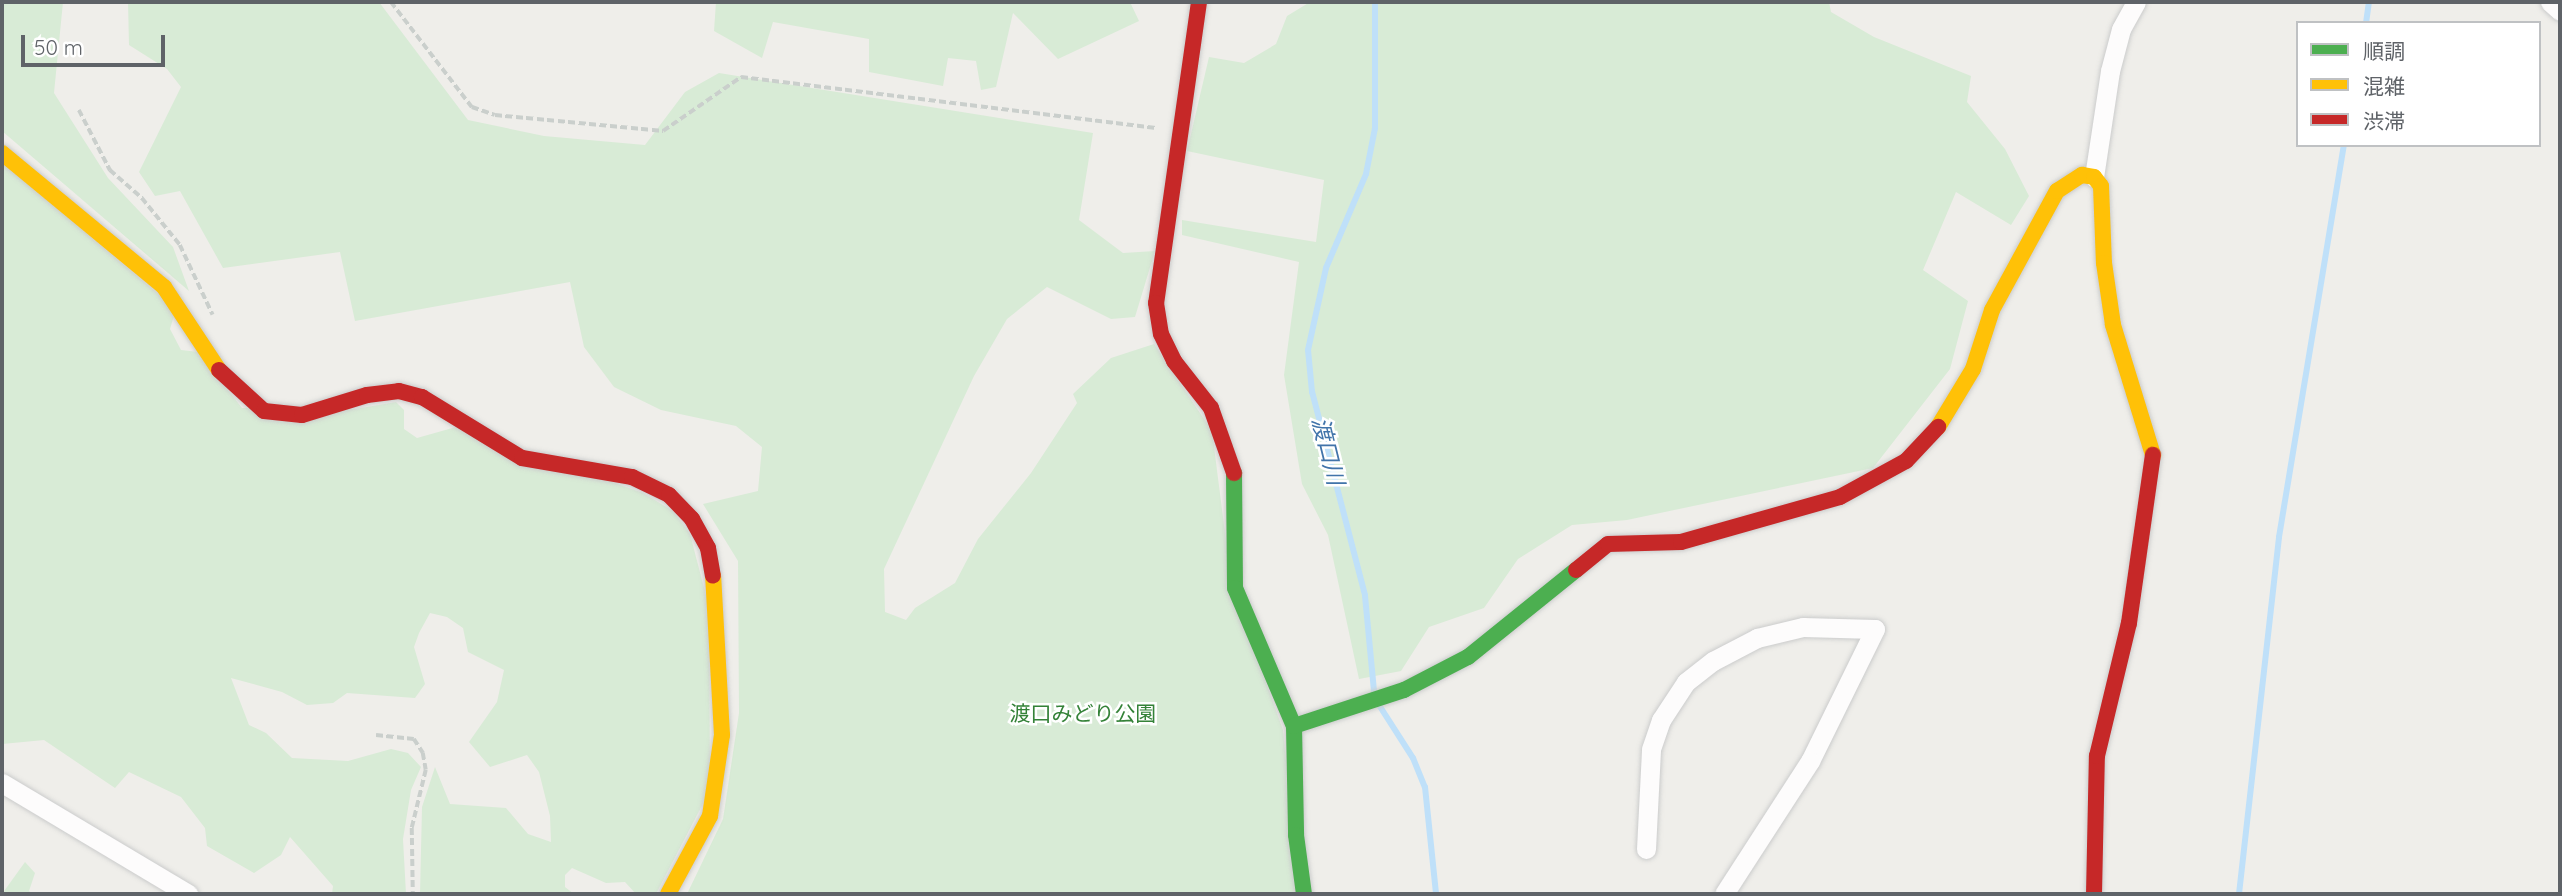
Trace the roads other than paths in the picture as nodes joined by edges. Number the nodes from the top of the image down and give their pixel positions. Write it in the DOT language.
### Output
graph roads {
  1 [pos="1199,2"];
  2 [pos="2136,2"];
  3 [pos="2550,2"];
  4 [pos="2560,11"];
  5 [pos="2,153"];
  6 [pos="2094,177"];
  7 [pos="1294,726"];
  8 [pos="2,783"];
  9 [pos="1646,849"];
  10 [pos="188,894"];
  11 [pos="668,894"];
  12 [pos="1304,894"];
  13 [pos="1724,894"];
  14 [pos="2094,894"];
  1 -- 7 [label="street"];
  2 -- 6 [label="street"];
  3 -- 4 [label="street"];
  5 -- 11 [label="street"];
  6 -- 7 [label="street"];
  6 -- 14 [label="street"];
  7 -- 12 [label="street"];
  8 -- 10 [label="street"];
  9 -- 13 [label="street"];
}
